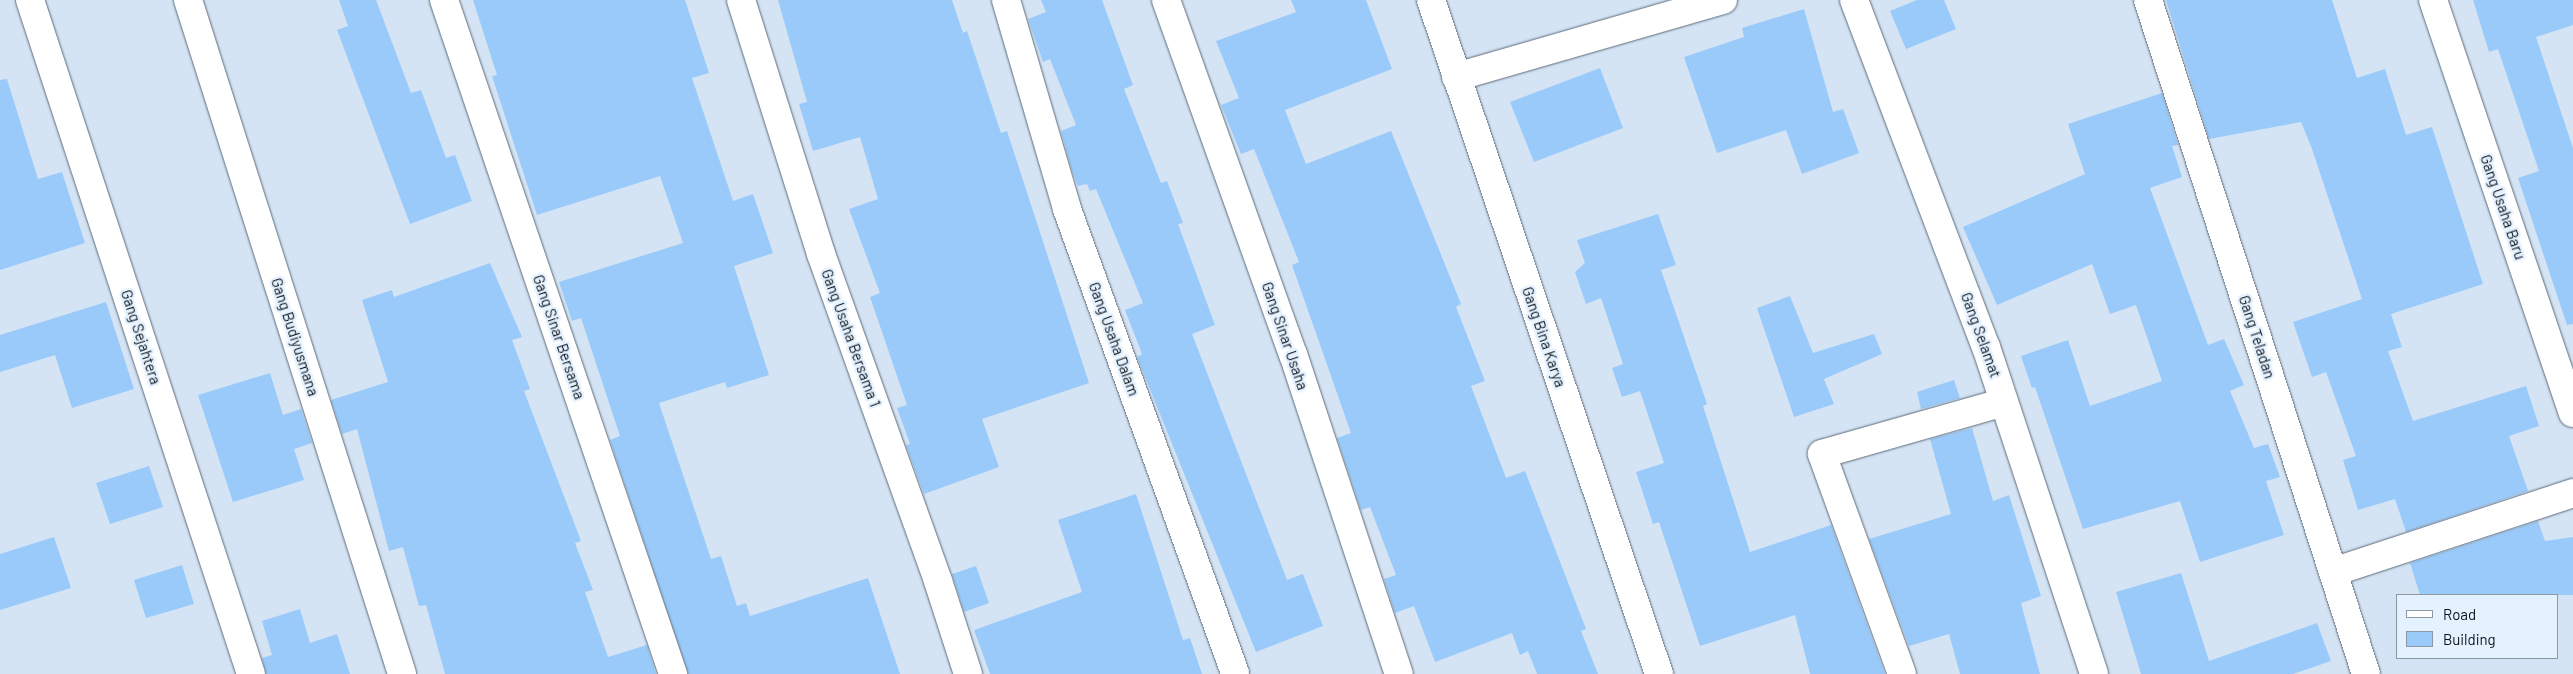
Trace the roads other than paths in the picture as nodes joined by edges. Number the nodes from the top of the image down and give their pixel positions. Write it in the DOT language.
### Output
graph roads {
  1 [pos="30,0"];
  2 [pos="188,0"];
  3 [pos="444,0"];
  4 [pos="741,0"];
  5 [pos="1006,0"];
  6 [pos="1166,0"];
  7 [pos="1431,0"];
  8 [pos="1723,0"];
  9 [pos="1854,0"];
  10 [pos="2148,0"];
  11 [pos="2433,0"];
  12 [pos="1456,77"];
  13 [pos="2004,402"];
  14 [pos="2573,413"];
  15 [pos="2573,493"];
  16 [pos="2333,572"];
  17 [pos="252,674"];
  18 [pos="402,674"];
  19 [pos="673,674"];
  20 [pos="968,674"];
  21 [pos="1235,674"];
  22 [pos="1399,674"];
  23 [pos="1659,674"];
  24 [pos="1902,674"];
  25 [pos="2094,674"];
  26 [pos="2366,674"];
  1 -- 17 [label="street, Gang Sejahtera"];
  2 -- 18 [label="street, Gang Budiyusmana"];
  3 -- 19 [label="street, Gang Sinar Bersama"];
  4 -- 20 [label="street, Gang Usaha Bersama 1"];
  5 -- 21 [label="street, Gang Usaha Dalam"];
  6 -- 22 [label="street, Gang Sinar Usaha"];
  7 -- 12 [label="street, Gang Bina Karya"];
  8 -- 12 [label="street"];
  9 -- 13 [label="street, Gang Selamat"];
  10 -- 16 [label="street, Gang Teladan"];
  11 -- 14 [label="street, Gang Usaha Baru"];
  12 -- 23 [label="street, Gang Bina Karya"];
  13 -- 24 [label="street"];
  13 -- 25 [label="street, Gang Selamat"];
  15 -- 16 [label="street"];
  16 -- 26 [label="street, Gang Teladan"];
}
